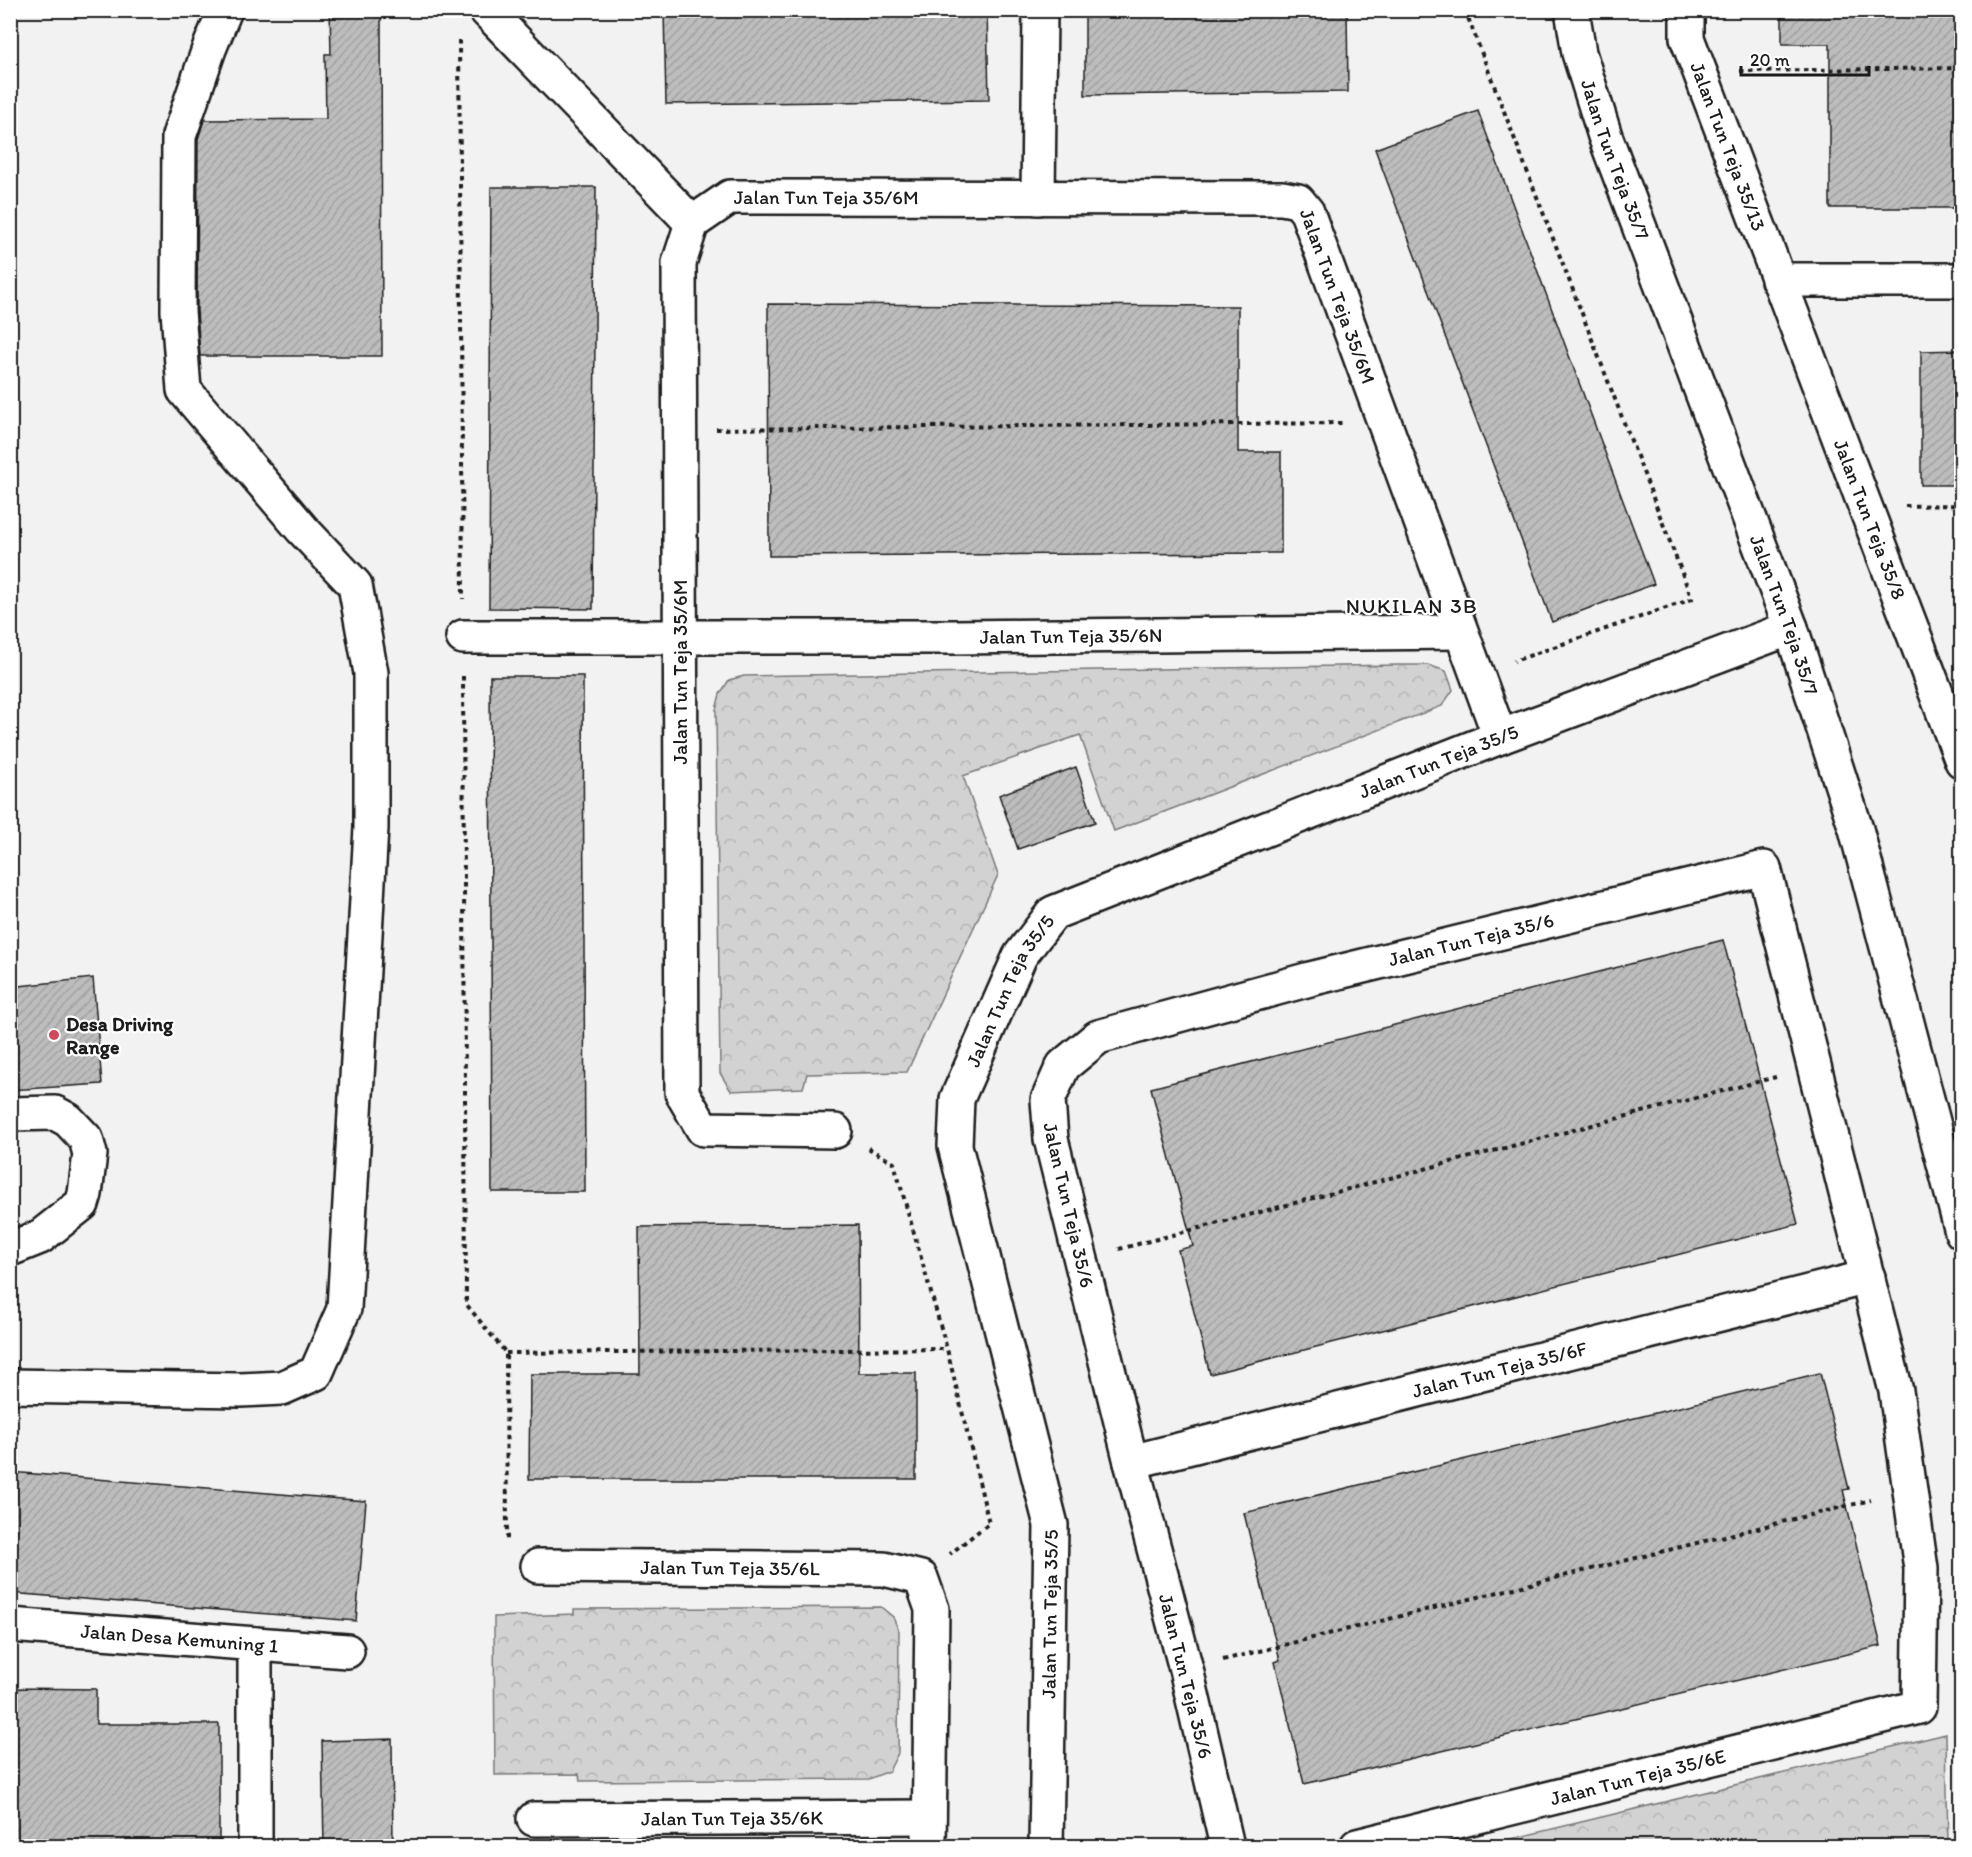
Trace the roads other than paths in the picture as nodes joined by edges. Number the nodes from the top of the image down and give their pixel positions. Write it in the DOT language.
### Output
graph roads {
  1 [pos="225,10"];
  2 [pos="486,10"];
  3 [pos="1040,10"];
  4 [pos="1572,10"];
  5 [pos="1687,10"];
  6 [pos="1038,198"];
  7 [pos="692,223"];
  8 [pos="1778,279"];
  9 [pos="1962,280"];
  10 [pos="1791,628"];
  11 [pos="1461,632"];
  12 [pos="680,636"];
  13 [pos="463,637"];
  14 [pos="1500,737"];
  15 [pos="1958,740"];
  16 [pos="10,1113"];
  17 [pos="835,1131"];
  18 [pos="1954,1169"];
  19 [pos="1962,1232"];
  20 [pos="10,1249"];
  21 [pos="1868,1277"];
  22 [pos="10,1386"];
  23 [pos="1131,1462"];
  24 [pos="538,1566"];
  25 [pos="10,1625"];
  26 [pos="255,1644"];
  27 [pos="347,1651"];
  28 [pos="534,1819"];
  29 [pos="929,1832"];
  30 [pos="255,1846"];
  31 [pos="1046,1846"];
  32 [pos="1227,1846"];
  33 [pos="1357,1846"];
  1 -- 22 [label="street"];
  2 -- 7 [label="street"];
  3 -- 6 [label="street"];
  4 -- 10 [label="street, Jalan Tun Teja 35/7"];
  5 -- 8 [label="street, Jalan Tun Teja 35/13"];
  6 -- 7 [label="street, Jalan Tun Teja 35/6M"];
  6 -- 11 [label="street, Jalan Tun Teja 35/6M"];
  7 -- 12 [label="street, Jalan Tun Teja 35/6M"];
  8 -- 9 [label="street"];
  8 -- 15 [label="street, Jalan Tun Teja 35/8"];
  10 -- 14 [label="street, Jalan Tun Teja 35/5"];
  10 -- 18 [label="street, Jalan Tun Teja 35/7"];
  11 -- 12 [label="street, Jalan Tun Teja 35/6N"];
  11 -- 14 [label="street, Jalan Tun Teja 35/6M"];
  12 -- 13 [label="street, Jalan Tun Teja 35/6N"];
  12 -- 17 [label="street, Jalan Tun Teja 35/6M"];
  14 -- 31 [label="street, Jalan Tun Teja 35/5"];
  16 -- 20 [label="street"];
  18 -- 19 [label="street, Jalan Tun Teja 35/7"];
  21 -- 23 [label="street, Jalan Tun Teja 35/6F"];
  21 -- 23 [label="street, Jalan Tun Teja 35/6"];
  21 -- 33 [label="street, Jalan Tun Teja 35/6E"];
  23 -- 32 [label="street, Jalan Tun Teja 35/6"];
  24 -- 29 [label="street, Jalan Tun Teja 35/6L"];
  25 -- 26 [label="street, Jalan Desa Kemuning 1"];
  26 -- 27 [label="street, Jalan Desa Kemuning 1"];
  26 -- 30 [label="street"];
  28 -- 29 [label="street, Jalan Tun Teja 35/6K"];
}
